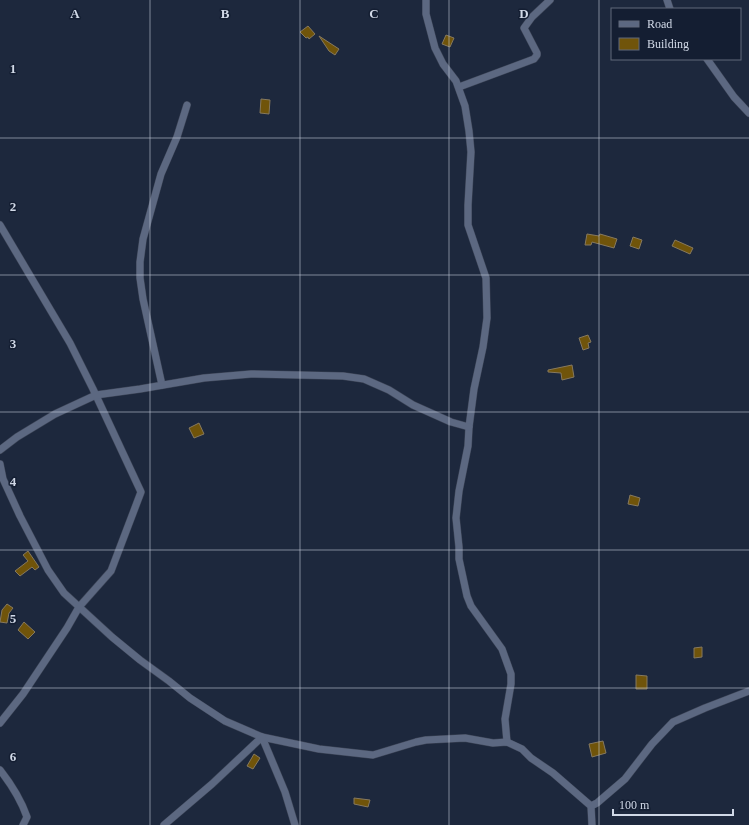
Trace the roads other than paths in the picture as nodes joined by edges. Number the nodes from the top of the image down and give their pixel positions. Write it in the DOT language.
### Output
graph roads {
  1 [pos="426,0"];
  2 [pos="550,0"];
  3 [pos="708,60"];
  4 [pos="459,87"];
  5 [pos="187,105"];
  6 [pos="749,113"];
  7 [pos="0,225"];
  8 [pos="162,384"];
  9 [pos="96,395"];
  10 [pos="469,427"];
  11 [pos="0,450"];
  12 [pos="0,464"];
  13 [pos="79,607"];
  14 [pos="749,691"];
  15 [pos="0,723"];
  16 [pos="262,737"];
  17 [pos="507,742"];
  18 [pos="0,770"];
  19 [pos="591,806"];
  20 [pos="22,825"];
  21 [pos="164,825"];
  22 [pos="295,825"];
  23 [pos="592,825"];
  1 -- 4 [label="street"];
  2 -- 4 [label="street"];
  3 -- 6 [label="street"];
  4 -- 10 [label="street"];
  5 -- 8 [label="street"];
  7 -- 9 [label="street"];
  8 -- 9 [label="street"];
  8 -- 10 [label="street"];
  9 -- 11 [label="street"];
  9 -- 13 [label="street"];
  10 -- 17 [label="street"];
  12 -- 13 [label="street"];
  13 -- 15 [label="street"];
  13 -- 16 [label="street"];
  14 -- 19 [label="street"];
  16 -- 17 [label="street"];
  16 -- 21 [label="street"];
  16 -- 22 [label="street"];
  17 -- 19 [label="street"];
  18 -- 20 [label="street"];
  19 -- 23 [label="street"];
}
